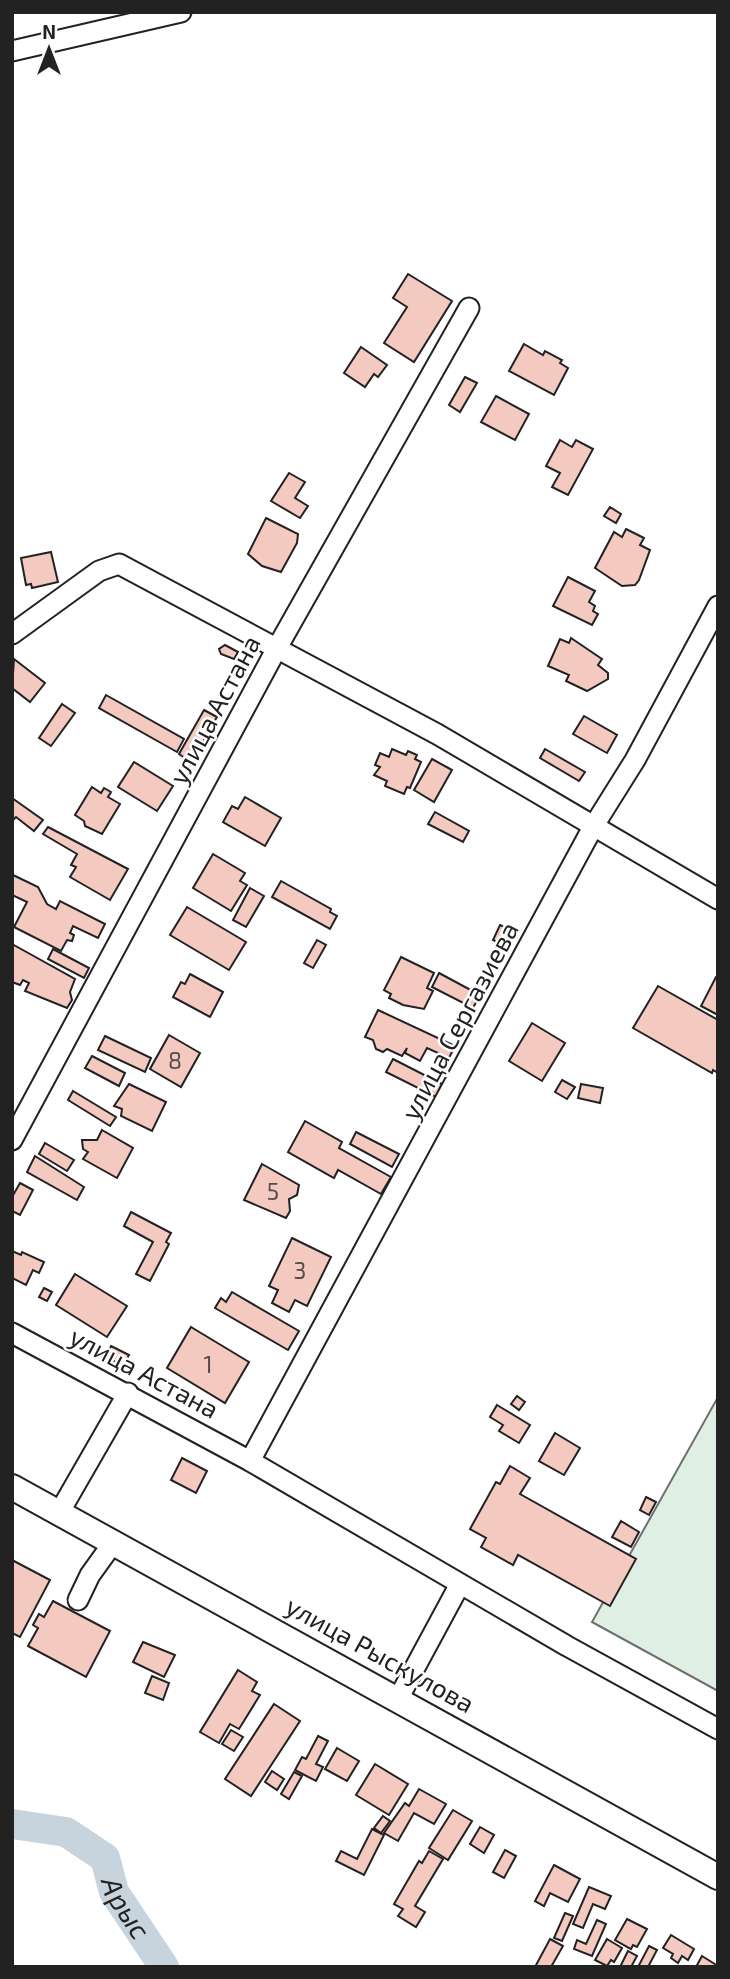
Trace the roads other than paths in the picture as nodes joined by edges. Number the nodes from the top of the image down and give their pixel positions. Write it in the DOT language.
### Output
graph roads {
  1 [pos="181,12"];
  2 [pos="12,51"];
  3 [pos="469,308"];
  4 [pos="718,606"];
  5 [pos="12,634"];
  6 [pos="278,648"];
  7 [pos="593,827"];
  8 [pos="718,899"];
  9 [pos="12,1140"];
  10 [pos="12,1333"];
  11 [pos="128,1393"];
  12 [pos="250,1461"];
  13 [pos="12,1488"];
  14 [pos="59,1513"];
  15 [pos="113,1543"];
  16 [pos="460,1584"];
  17 [pos="78,1600"];
  18 [pos="398,1699"];
  19 [pos="718,1729"];
  20 [pos="718,1877"];
  1 -- 2 [label="street"];
  3 -- 6 [label="street, улица Астана"];
  4 -- 7 [label="street, улица Сергазиева"];
  5 -- 6 [label="street"];
  6 -- 7 [label="street"];
  6 -- 9 [label="street, улица Астана"];
  7 -- 8 [label="street"];
  7 -- 12 [label="street, улица Сергазиева"];
  10 -- 11 [label="street, улица Астана"];
  11 -- 12 [label="street, улица Астана"];
  11 -- 14 [label="street"];
  12 -- 16 [label="street, улица Астана"];
  13 -- 14 [label="main road, улица Рыскулова"];
  14 -- 15 [label="main road, улица Рыскулова"];
  15 -- 17 [label="street"];
  15 -- 18 [label="main road, улица Рыскулова"];
  16 -- 18 [label="street"];
  16 -- 19 [label="street, улица Астана"];
  18 -- 20 [label="main road, улица Рыскулова"];
}
